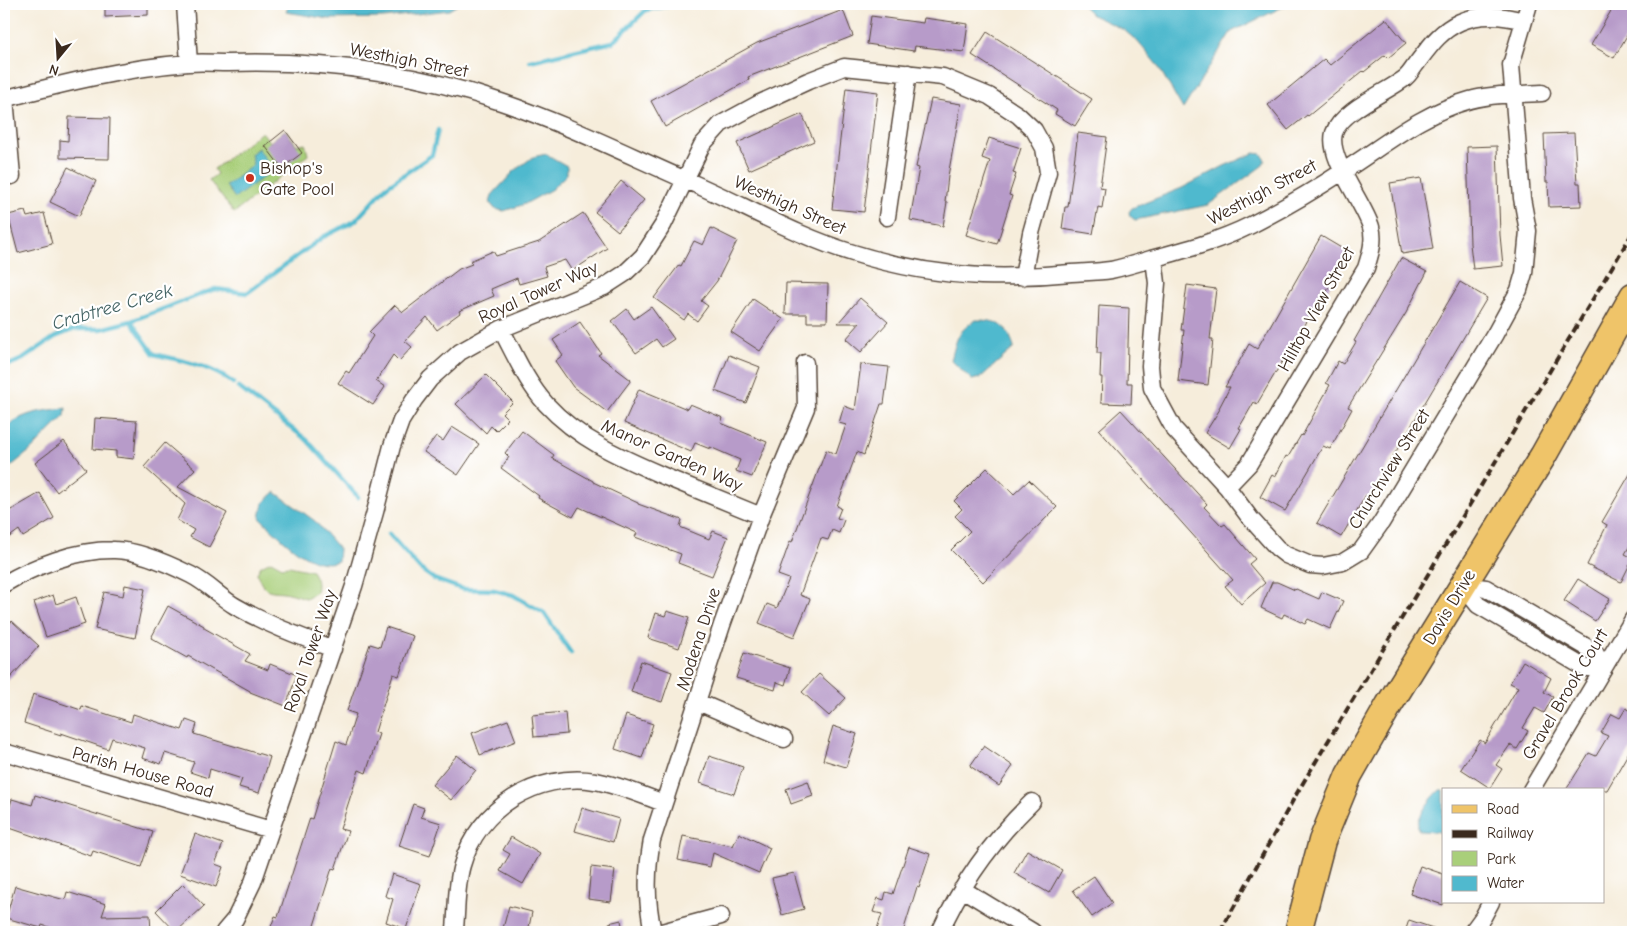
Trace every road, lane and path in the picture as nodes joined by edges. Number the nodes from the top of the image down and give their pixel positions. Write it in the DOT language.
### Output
graph roads {
  1 [pos="185,4"];
  2 [pos="1529,4"];
  3 [pos="1523,21"];
  4 [pos="189,63"];
  5 [pos="908,73"];
  6 [pos="1542,93"];
  7 [pos="1514,94"];
  8 [pos="5,99"];
  9 [pos="1343,172"];
  10 [pos="12,176"];
  11 [pos="685,179"];
  12 [pos="887,217"];
  13 [pos="1154,258"];
  14 [pos="1023,277"];
  15 [pos="1633,296"];
  16 [pos="501,329"];
  17 [pos="805,363"];
  18 [pos="1227,488"];
  19 [pos="761,516"];
  20 [pos="4,584"];
  21 [pos="1462,585"];
  22 [pos="1633,619"];
  23 [pos="333,649"];
  24 [pos="1603,668"];
  25 [pos="698,702"];
  26 [pos="784,739"];
  27 [pos="4,752"];
  28 [pos="1532,788"];
  29 [pos="1032,802"];
  30 [pos="664,804"];
  31 [pos="271,830"];
  32 [pos="962,889"];
  33 [pos="1490,904"];
  34 [pos="721,916"];
  35 [pos="455,929"];
  36 [pos="224,932"];
  37 [pos="653,932"];
  38 [pos="662,932"];
  39 [pos="940,932"];
  40 [pos="1033,932"];
  41 [pos="1298,932"];
  42 [pos="1472,932"];
  1 -- 4 [label="street"];
  2 -- 3 [label="street, Churchview Street"];
  3 -- 7 [label="street, Churchview Street"];
  3 -- 9 [label="street, Hilltop View Street"];
  4 -- 8 [label="street, Westhigh Street"];
  4 -- 11 [label="street, Westhigh Street"];
  5 -- 11 [label="street, Royal Tower Way"];
  5 -- 12 [label="street"];
  5 -- 14 [label="street, Royal Tower Way"];
  6 -- 7 [label="street, Westhigh Street"];
  7 -- 9 [label="street, Westhigh Street"];
  7 -- 18 [label="street, Churchview Street"];
  8 -- 10 [label="street"];
  9 -- 13 [label="street, Westhigh Street"];
  9 -- 18 [label="street, Hilltop View Street"];
  11 -- 14 [label="street, Westhigh Street"];
  11 -- 16 [label="street, Royal Tower Way"];
  13 -- 14 [label="street, Westhigh Street"];
  13 -- 18 [label="street, Churchview Street"];
  15 -- 21 [label="main road, Davis Drive"];
  16 -- 19 [label="street, Manor Garden Way"];
  16 -- 23 [label="street, Royal Tower Way"];
  17 -- 19 [label="street, Modena Drive"];
  19 -- 25 [label="street, Modena Drive"];
  20 -- 23 [label="street"];
  21 -- 24 [label="street"];
  21 -- 41 [label="main road, Davis Drive"];
  22 -- 24 [label="street, Gravel Brook Court"];
  23 -- 31 [label="street, Royal Tower Way"];
  24 -- 28 [label="street, Gravel Brook Court"];
  25 -- 26 [label="street"];
  25 -- 30 [label="street, Modena Drive"];
  27 -- 31 [label="street, Parish House Road"];
  29 -- 32 [label="street"];
  30 -- 35 [label="street"];
  30 -- 37 [label="street, Modena Drive"];
  31 -- 36 [label="street, Royal Tower Way"];
  32 -- 39 [label="street"];
  32 -- 40 [label="street"];
  33 -- 42 [label="street"];
  34 -- 38 [label="street"];
}
